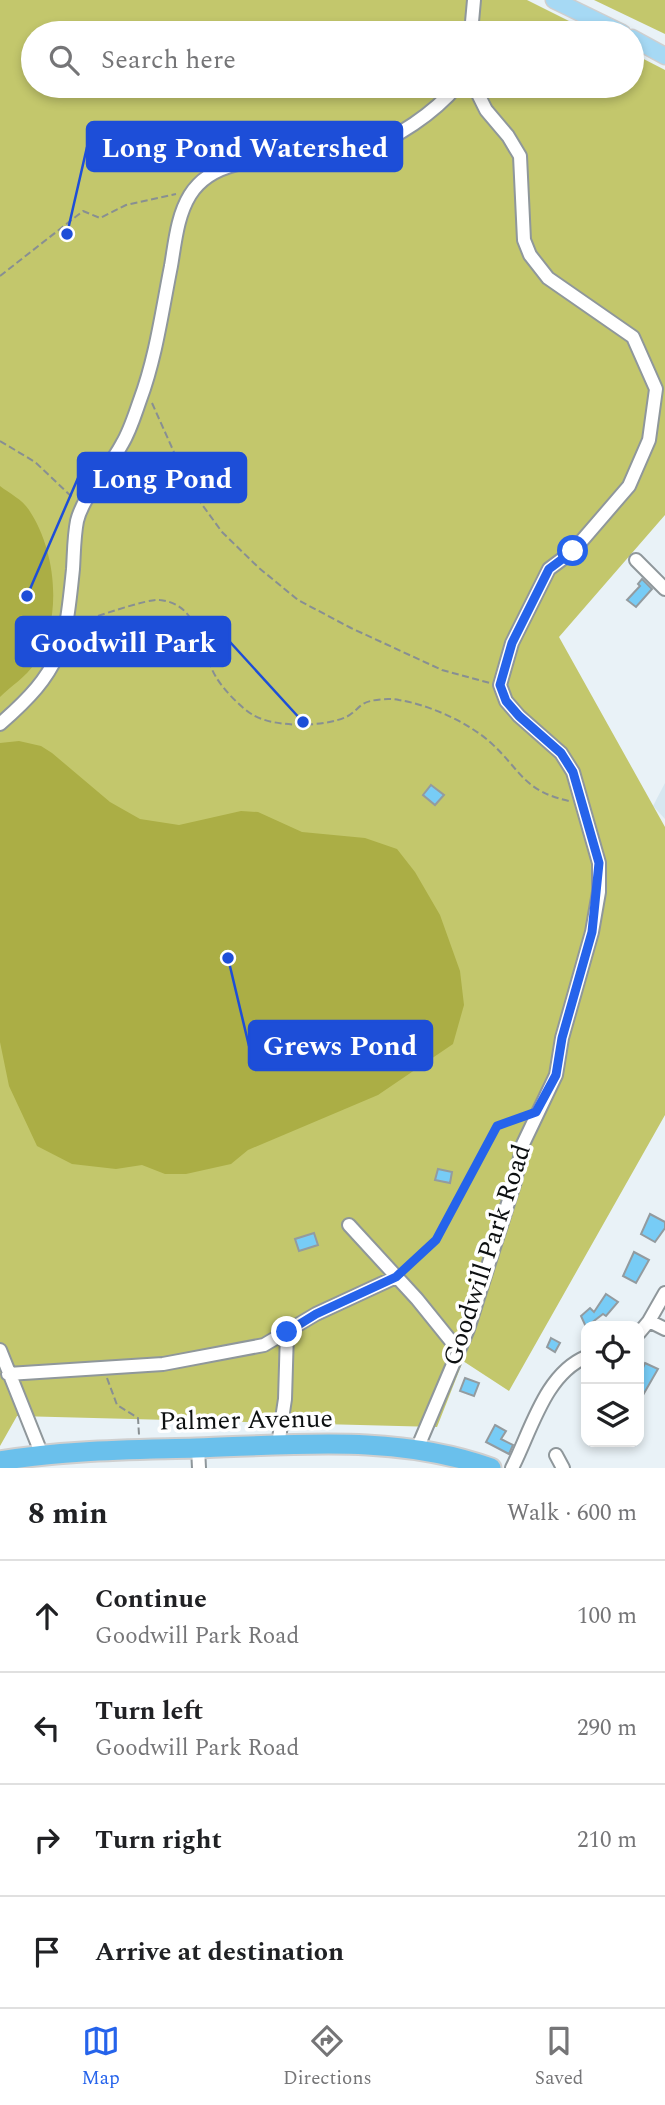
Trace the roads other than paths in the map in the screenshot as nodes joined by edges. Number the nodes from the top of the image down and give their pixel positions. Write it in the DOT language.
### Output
graph roads {
  1 [pos="474,0"];
  2 [pos="554,0"];
  3 [pos="581,6"];
  4 [pos="472,21"];
  5 [pos="604,21"];
  6 [pos="644,45"];
  7 [pos="665,56"];
  8 [pos="447,98"];
  9 [pos="480,98"];
  10 [pos="636,560"];
  11 [pos="665,589"];
  12 [pos="0,724"];
  13 [pos="349,1225"];
  14 [pos="396,1277"];
  15 [pos="665,1293"];
  16 [pos="649,1321"];
  17 [pos="644,1327"];
  18 [pos="665,1329"];
  19 [pos="287,1332"];
  20 [pos="0,1350"];
  21 [pos="459,1351"];
  22 [pos="581,1360"];
  23 [pos="8,1374"];
  24 [pos="278,1445"];
  25 [pos="198,1448"];
  26 [pos="417,1449"];
  27 [pos="42,1455"];
  28 [pos="556,1455"];
  29 [pos="0,1461"];
  30 [pos="199,1468"];
  31 [pos="491,1468"];
  32 [pos="512,1468"];
  33 [pos="563,1468"];
  1 -- 4 [label="street"];
  2 -- 3 [label="main road"];
  3 -- 5 [label="main road"];
  6 -- 7 [label="main road"];
  8 -- 12 [label="street"];
  9 -- 21 [label="street, Goodwill Park Road"];
  10 -- 11 [label="street"];
  13 -- 14 [label="street"];
  14 -- 19 [label="street"];
  14 -- 21 [label="street"];
  15 -- 16 [label="street"];
  16 -- 17 [label="street"];
  16 -- 18 [label="street"];
  19 -- 23 [label="street"];
  19 -- 24 [label="street"];
  20 -- 23 [label="street"];
  21 -- 26 [label="street, Goodwill Park Road"];
  22 -- 32 [label="street"];
  23 -- 27 [label="street"];
  24 -- 25 [label="highway, Palmer Avenue"];
  24 -- 26 [label="highway, Palmer Avenue"];
  25 -- 27 [label="highway, Palmer Avenue"];
  25 -- 30 [label="street"];
  26 -- 31 [label="highway, Palmer Avenue"];
  27 -- 29 [label="highway, Palmer Avenue"];
  28 -- 33 [label="street"];
}
